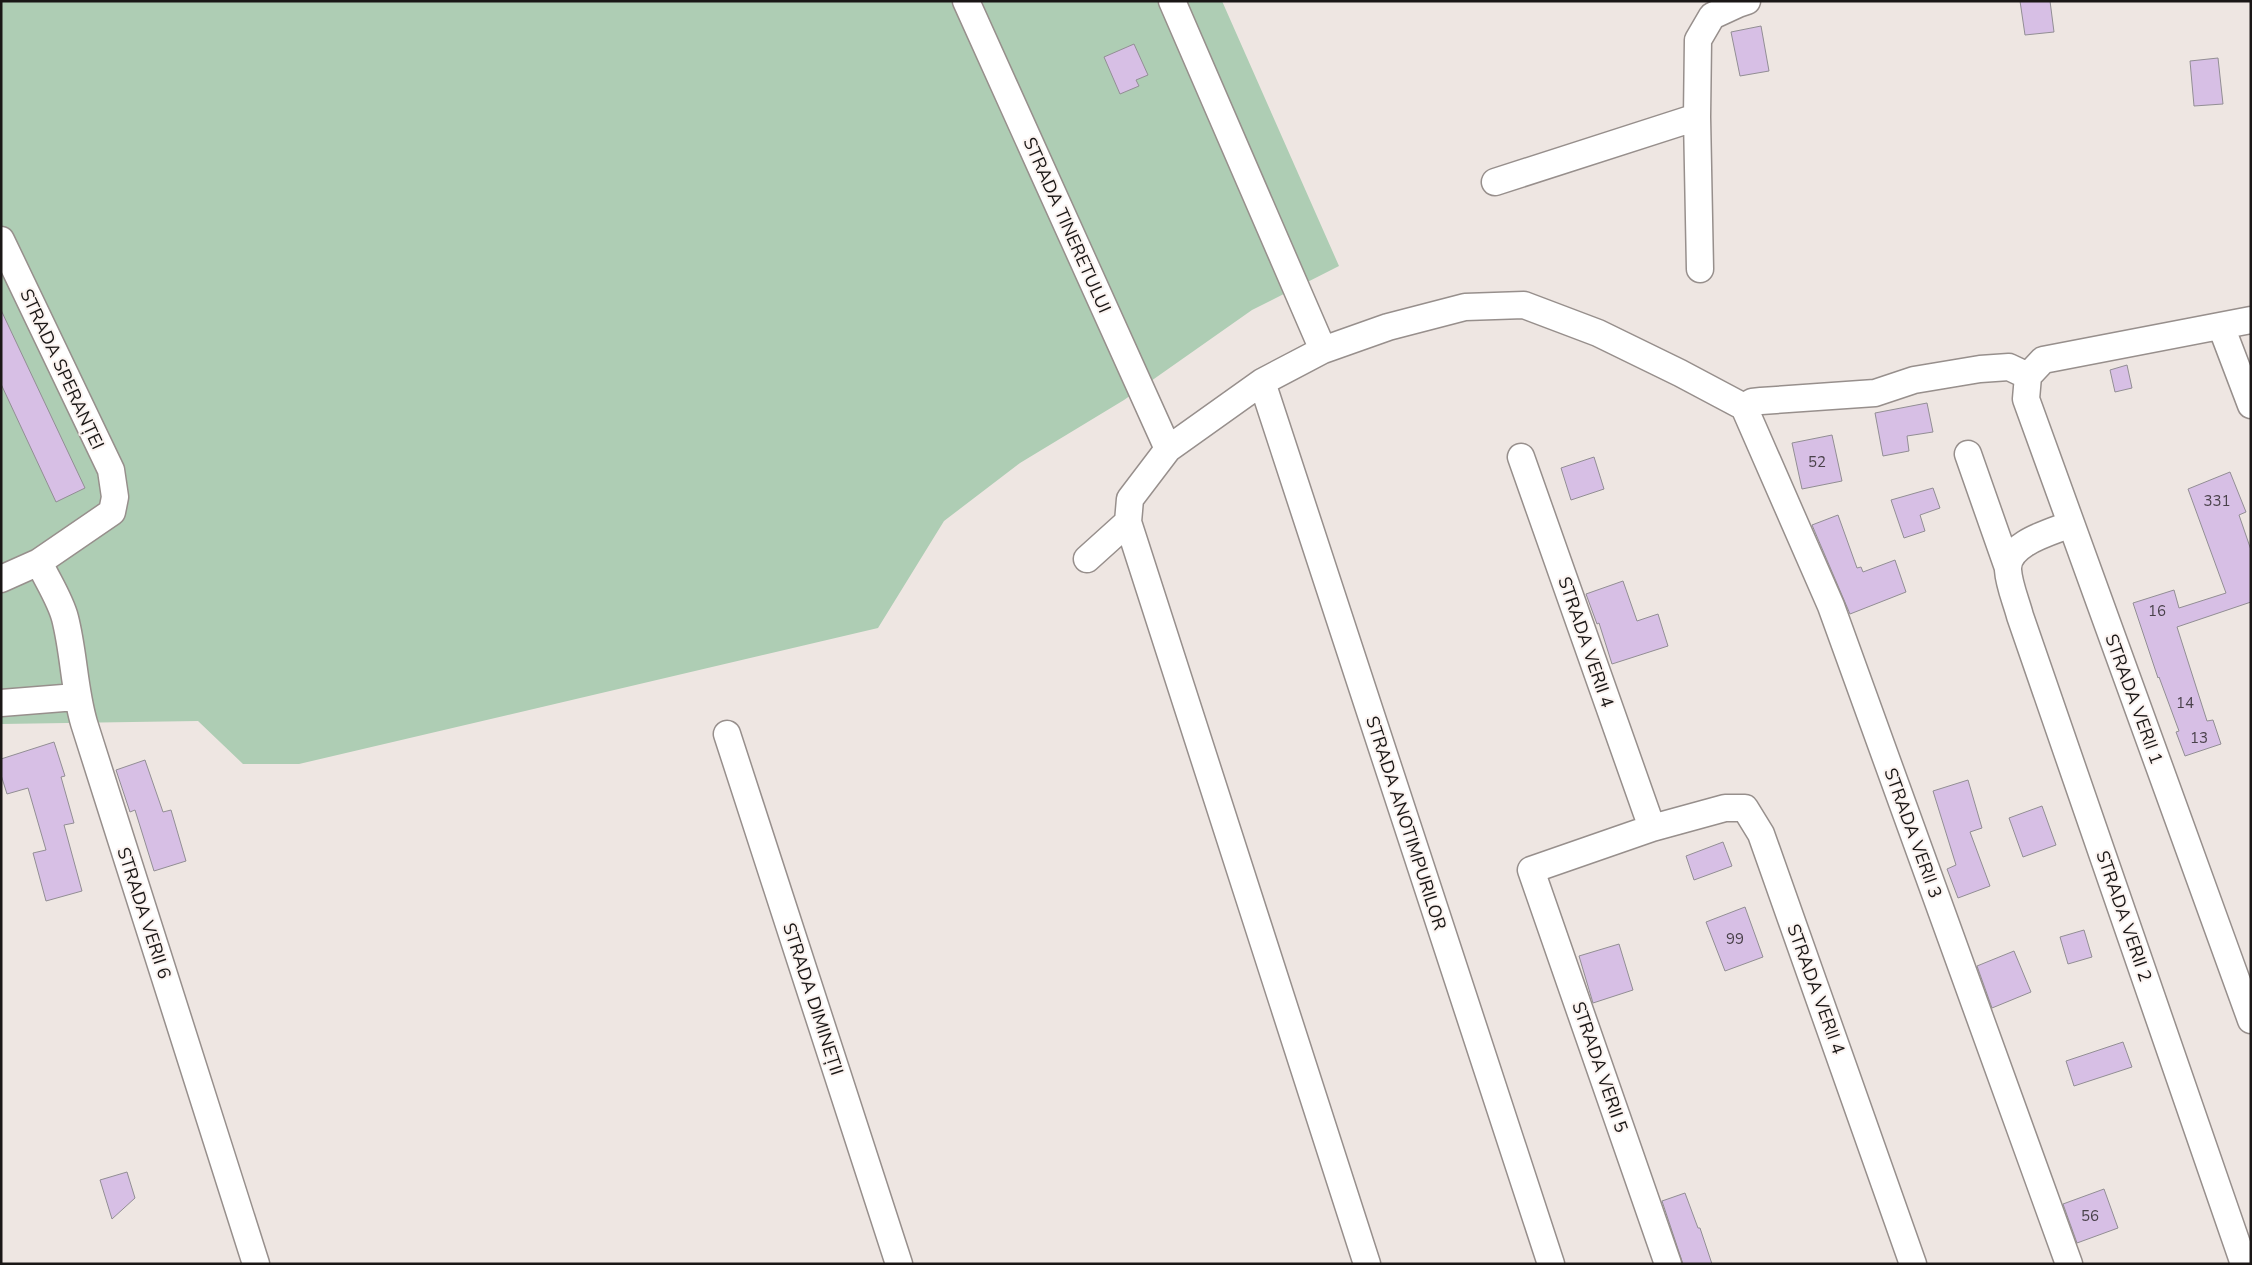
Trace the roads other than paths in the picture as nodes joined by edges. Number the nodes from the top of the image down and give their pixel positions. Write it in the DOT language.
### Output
graph roads {
  1 [pos="966,1"];
  2 [pos="1172,1"];
  3 [pos="1747,1"];
  4 [pos="1697,117"];
  5 [pos="1495,182"];
  6 [pos="1,240"];
  7 [pos="1700,269"];
  8 [pos="2251,321"];
  9 [pos="2221,326"];
  10 [pos="1323,350"];
  11 [pos="2233,356"];
  12 [pos="2028,376"];
  13 [pos="1262,382"];
  14 [pos="2251,405"];
  15 [pos="1744,408"];
  16 [pos="1168,450"];
  17 [pos="1968,454"];
  18 [pos="1521,457"];
  19 [pos="1128,522"];
  20 [pos="2071,524"];
  21 [pos="1087,559"];
  22 [pos="39,562"];
  23 [pos="2008,568"];
  24 [pos="1,578"];
  25 [pos="76,697"];
  26 [pos="1,703"];
  27 [pos="727,734"];
  28 [pos="1652,828"];
  29 [pos="1531,870"];
  30 [pos="2251,1020"];
  31 [pos="256,1264"];
  32 [pos="900,1264"];
  33 [pos="1367,1264"];
  34 [pos="1551,1264"];
  35 [pos="1668,1264"];
  36 [pos="1913,1264"];
  37 [pos="2069,1264"];
  38 [pos="2244,1264"];
  1 -- 16 [label="street, STRADA TINERETULUI"];
  2 -- 10 [label="street"];
  3 -- 4 [label="street"];
  4 -- 5 [label="street"];
  4 -- 7 [label="street"];
  6 -- 22 [label="street, STRADA SPERANȚEI"];
  8 -- 9 [label="street"];
  8 -- 11 [label="street"];
  9 -- 11 [label="street"];
  9 -- 12 [label="street"];
  10 -- 13 [label="street"];
  10 -- 15 [label="street"];
  11 -- 14 [label="street"];
  12 -- 15 [label="street"];
  12 -- 20 [label="street, STRADA VERII 1"];
  13 -- 16 [label="street"];
  13 -- 34 [label="street, STRADA ANOTIMPURILOR"];
  15 -- 37 [label="street, STRADA VERII 3"];
  16 -- 19 [label="street"];
  17 -- 23 [label="street, STRADA VERII 2"];
  18 -- 28 [label="street, STRADA VERII 4"];
  19 -- 21 [label="street"];
  19 -- 33 [label="street"];
  20 -- 23 [label="street"];
  20 -- 30 [label="street, STRADA VERII 1"];
  22 -- 24 [label="street"];
  22 -- 25 [label="street, STRADA VERII 6"];
  23 -- 38 [label="street, STRADA VERII 2"];
  25 -- 26 [label="street"];
  25 -- 31 [label="street, STRADA VERII 6"];
  27 -- 32 [label="street, STRADA DIMINEȚII"];
  28 -- 29 [label="street, STRADA VERII 4"];
  28 -- 36 [label="street, STRADA VERII 4"];
  29 -- 35 [label="street, STRADA VERII 5"];
}
